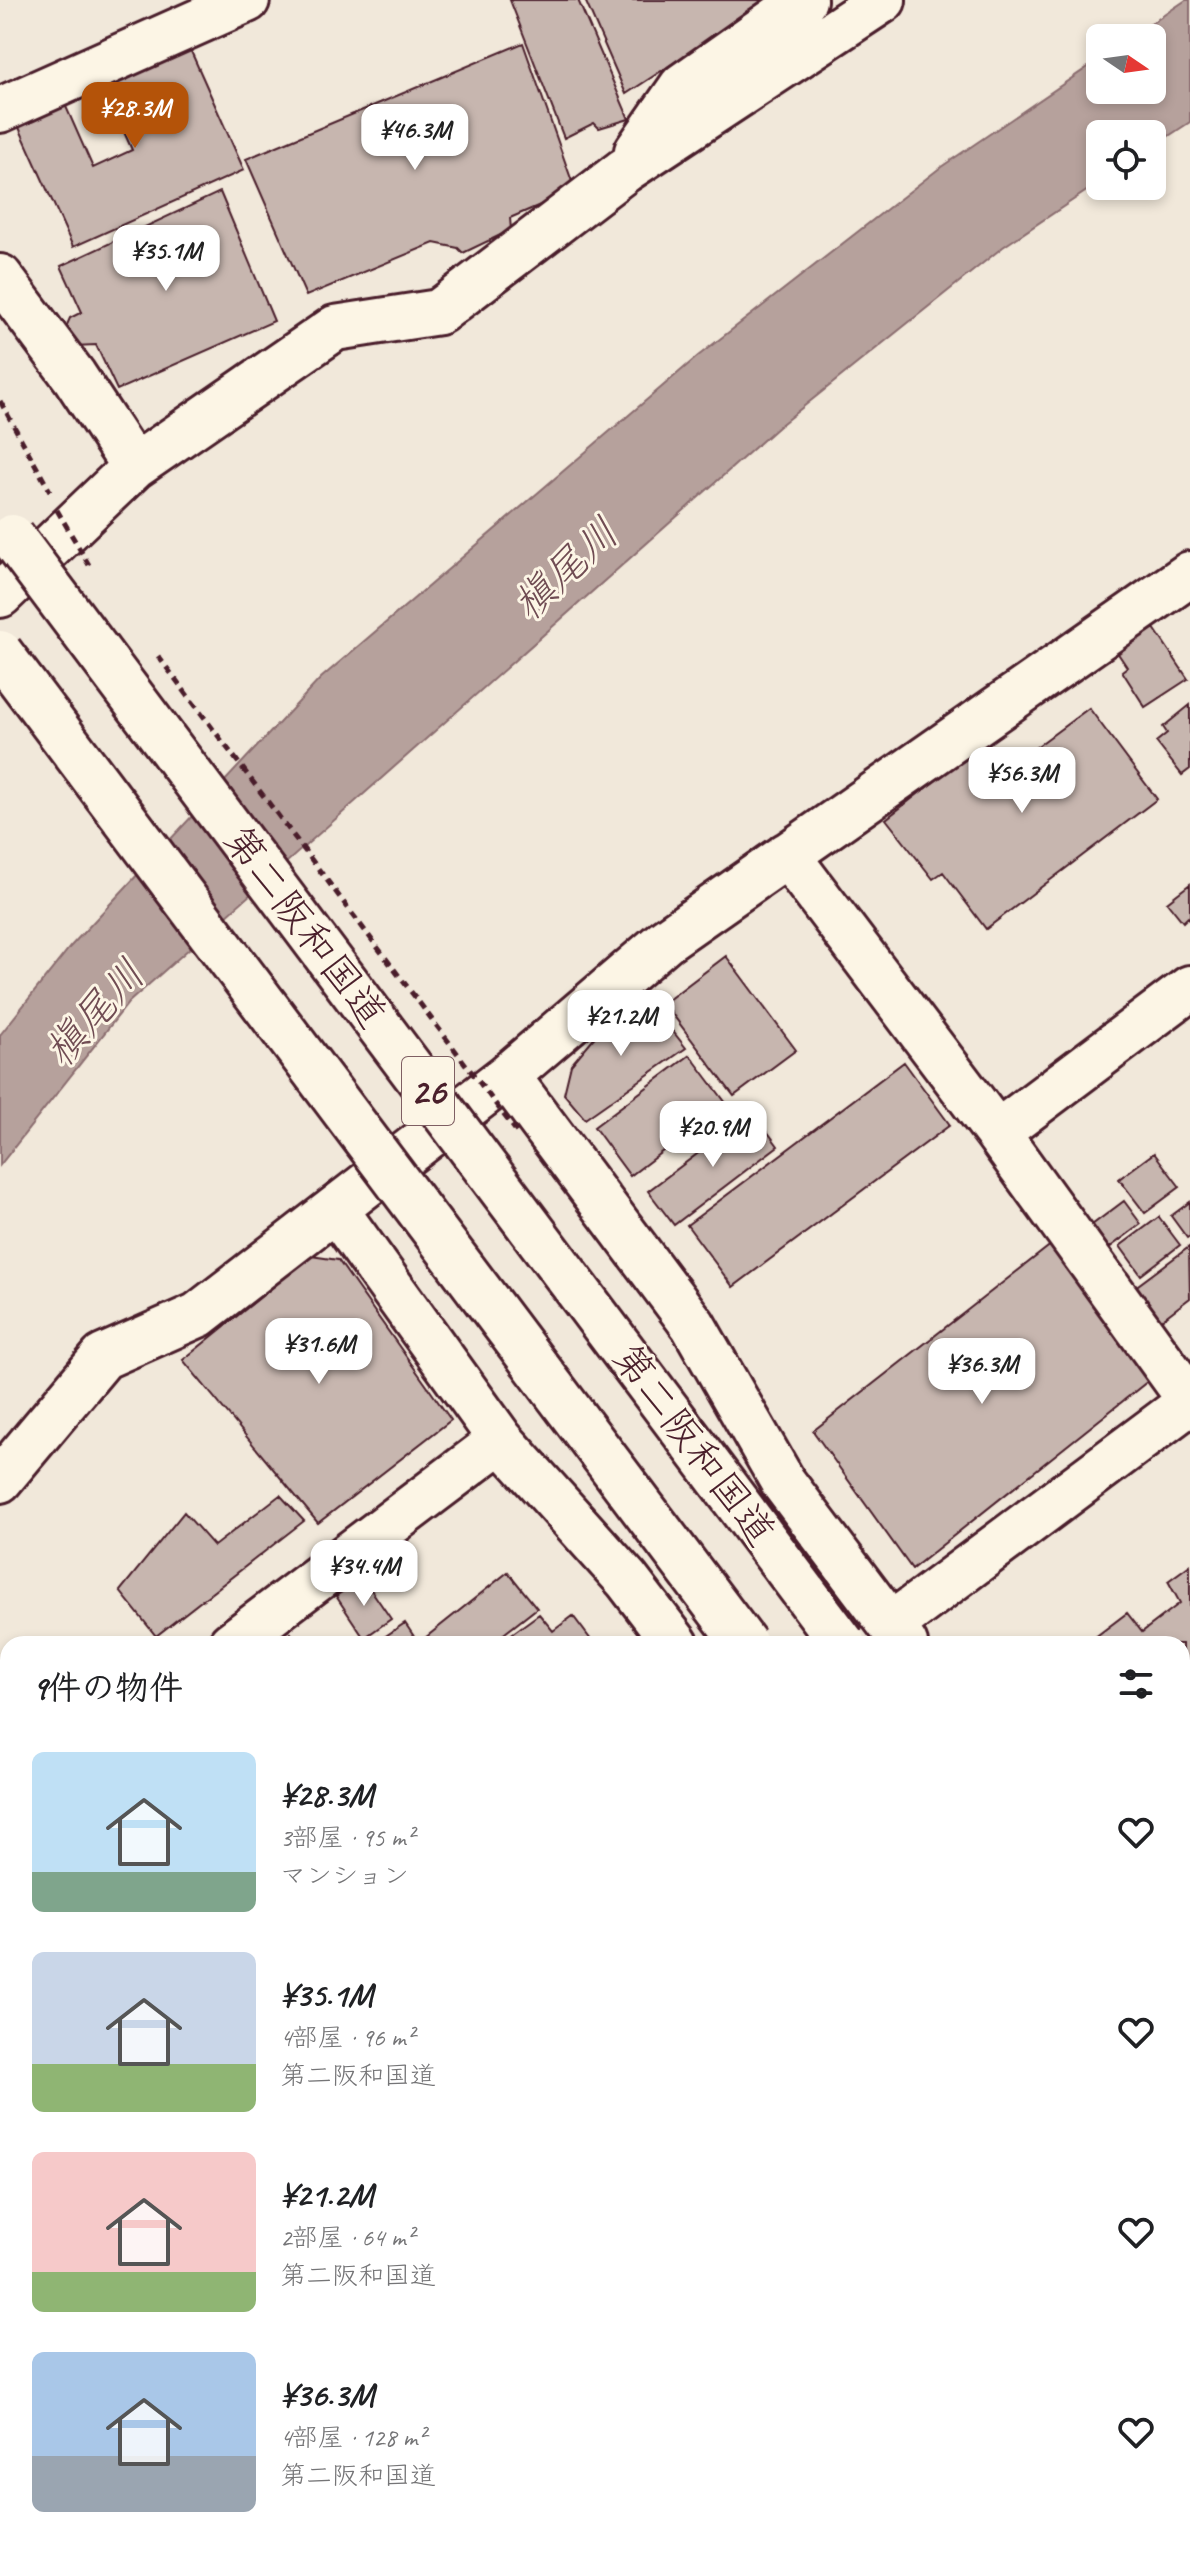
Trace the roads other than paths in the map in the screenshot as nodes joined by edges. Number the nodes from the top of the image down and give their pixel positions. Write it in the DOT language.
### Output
graph roads {
  1 [pos="247,0"];
  2 [pos="804,0"];
  3 [pos="883,0"];
  4 [pos="0,110"];
  5 [pos="625,170"];
  6 [pos="0,277"];
  7 [pos="134,467"];
  8 [pos="6,526"];
  9 [pos="1190,574"];
  10 [pos="0,595"];
  11 [pos="0,653"];
  12 [pos="787,855"];
  13 [pos="1190,988"];
  14 [pos="507,1076"];
  15 [pos="997,1133"];
  16 [pos="335,1209"];
  17 [pos="1190,1401"];
  18 [pos="501,1440"];
  19 [pos="0,1480"];
  20 [pos="898,1635"];
  21 [pos="242,1636"];
  22 [pos="670,1636"];
  23 [pos="739,1636"];
  24 [pos="837,1636"];
  1 -- 4 [label="main road"];
  2 -- 5 [label="main road"];
  3 -- 5 [label="main road"];
  5 -- 7 [label="main road"];
  6 -- 7 [label="main road"];
  7 -- 10 [label="main road"];
  8 -- 24 [label="main road, 第二阪和国道 / 26, bridge"];
  9 -- 12 [label="main road"];
  11 -- 23 [label="main road, 第二阪和国道 / 26, bridge"];
  12 -- 14 [label="main road"];
  12 -- 15 [label="main road"];
  13 -- 15 [label="main road"];
  14 -- 16 [label="main road"];
  14 -- 20 [label="main road"];
  15 -- 17 [label="main road"];
  16 -- 18 [label="main road"];
  16 -- 19 [label="main road"];
  17 -- 20 [label="main road"];
  18 -- 21 [label="main road"];
  18 -- 22 [label="main road"];
}
